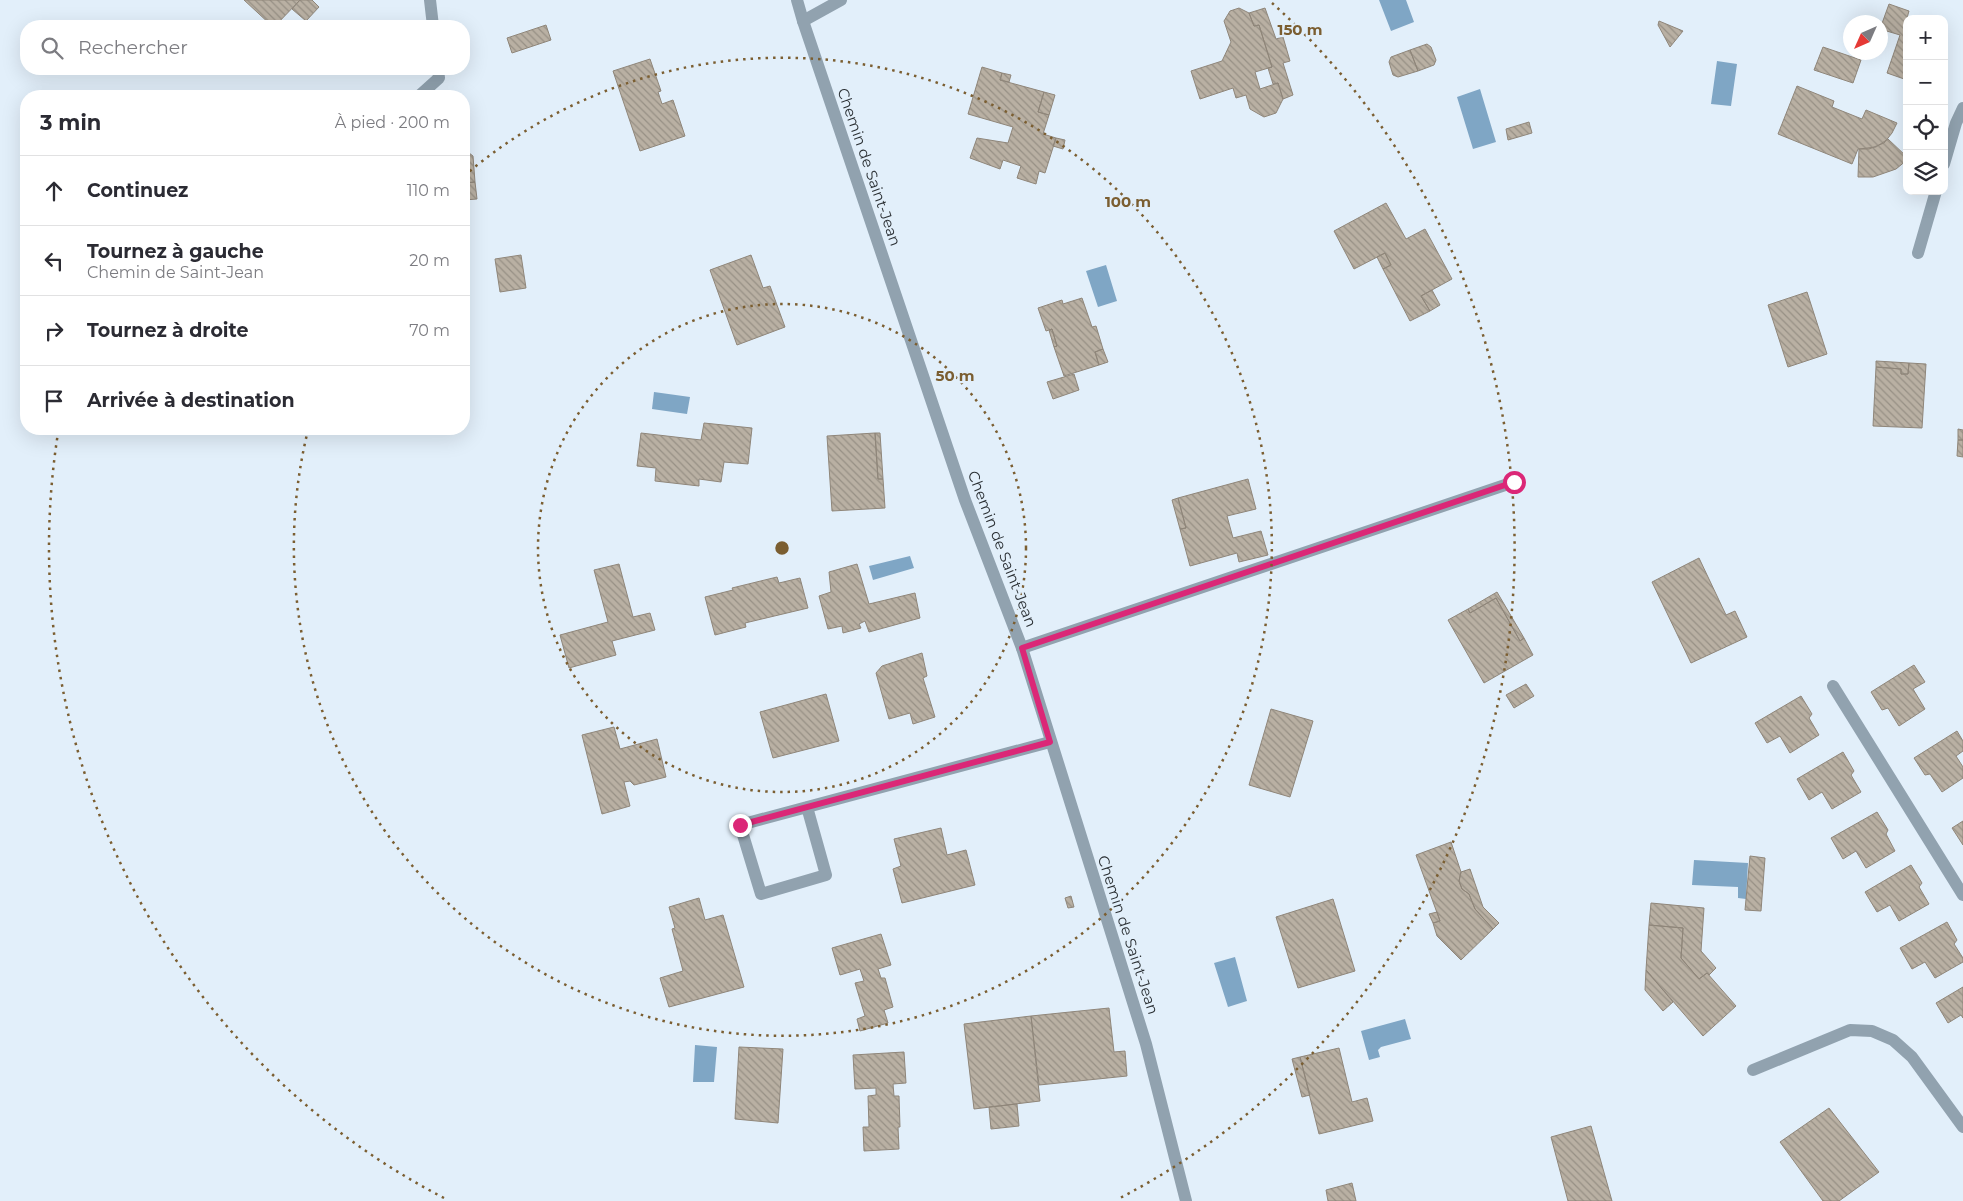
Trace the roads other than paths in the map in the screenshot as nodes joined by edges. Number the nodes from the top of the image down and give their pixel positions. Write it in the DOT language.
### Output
graph roads {
  1 [pos="430,0"];
  2 [pos="798,0"];
  3 [pos="841,0"];
  4 [pos="432,20"];
  5 [pos="802,21"];
  6 [pos="439,75"];
  7 [pos="426,90"];
  8 [pos="1963,108"];
  9 [pos="1948,150"];
  10 [pos="1935,195"];
  11 [pos="1918,253"];
  12 [pos="1514,482"];
  13 [pos="1022,648"];
  14 [pos="1833,686"];
  15 [pos="1050,742"];
  16 [pos="807,807"];
  17 [pos="1963,895"];
  18 [pos="1753,1070"];
  19 [pos="1963,1127"];
  20 [pos="1186,1201"];
  1 -- 4 [label="street"];
  2 -- 5 [label="street, Chemin de Saint-Jean"];
  3 -- 5 [label="street"];
  5 -- 13 [label="street, Chemin de Saint-Jean"];
  6 -- 7 [label="street"];
  8 -- 9 [label="street"];
  10 -- 11 [label="street"];
  12 -- 13 [label="street"];
  13 -- 15 [label="street, Chemin de Saint-Jean"];
  14 -- 17 [label="street"];
  15 -- 16 [label="street"];
  15 -- 20 [label="street, Chemin de Saint-Jean"];
  16 -- 16 [label="street"];
  18 -- 19 [label="street"];
}
